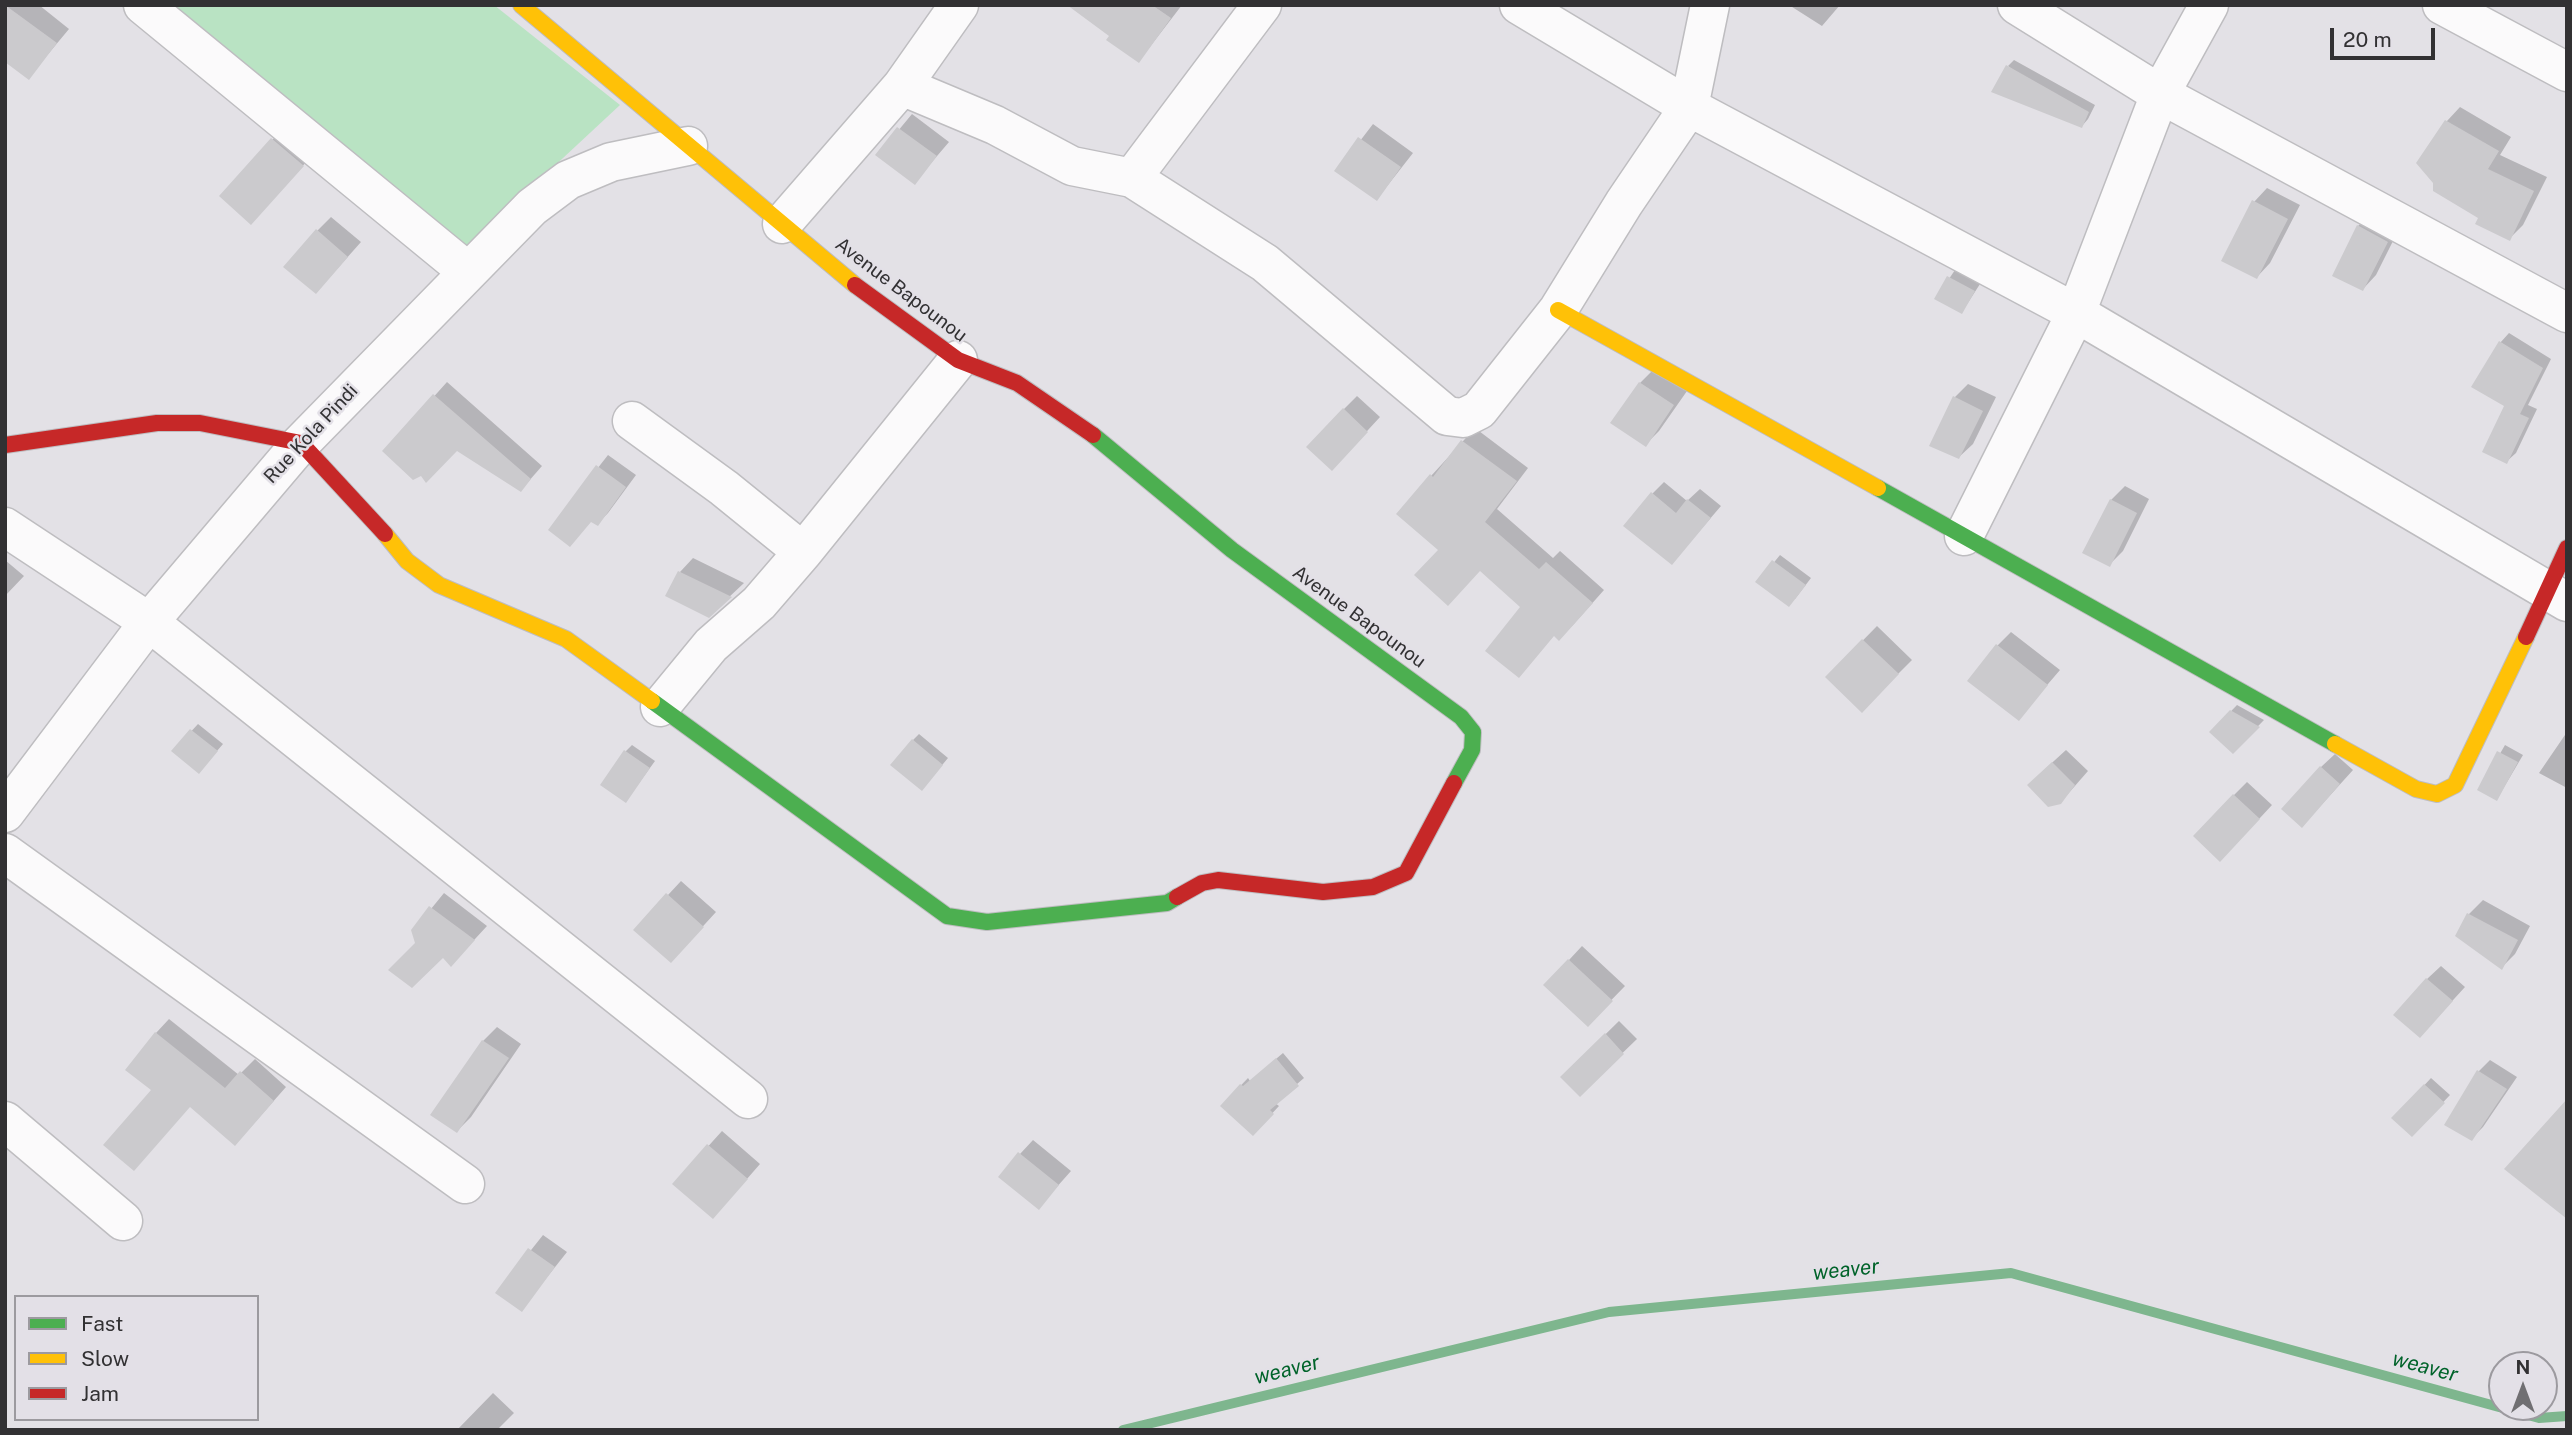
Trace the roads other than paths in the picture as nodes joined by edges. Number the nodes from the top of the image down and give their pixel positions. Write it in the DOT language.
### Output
graph roads {
  1 [pos="143,5"];
  2 [pos="521,5"];
  3 [pos="959,5"];
  4 [pos="1262,5"];
  5 [pos="1519,5"];
  6 [pos="1710,5"];
  7 [pos="2017,5"];
  8 [pos="2209,5"];
  9 [pos="2442,5"];
  10 [pos="2567,72"];
  11 [pos="902,86"];
  12 [pos="2160,94"];
  13 [pos="1689,107"];
  14 [pos="688,146"];
  15 [pos="1132,178"];
  16 [pos="782,224"];
  17 [pos="467,271"];
  18 [pos="1558,310"];
  19 [pos="2076,313"];
  20 [pos="2567,313"];
  21 [pos="958,360"];
  22 [pos="632,421"];
  23 [pos="301,443"];
  24 [pos="5,445"];
  25 [pos="5,527"];
  26 [pos="1964,536"];
  27 [pos="2567,548"];
  28 [pos="803,552"];
  29 [pos="2556,596"];
  30 [pos="149,622"];
  31 [pos="660,707"];
  32 [pos="5,813"];
  33 [pos="5,853"];
  34 [pos="748,1099"];
  35 [pos="5,1121"];
  36 [pos="465,1184"];
  37 [pos="123,1221"];
  1 -- 17 [label="street"];
  2 -- 14 [label="street, Avenue Bapounou"];
  3 -- 11 [label="street"];
  4 -- 15 [label="street"];
  5 -- 13 [label="street"];
  6 -- 13 [label="street"];
  7 -- 12 [label="street"];
  8 -- 12 [label="street"];
  9 -- 10 [label="street"];
  11 -- 15 [label="street"];
  11 -- 16 [label="street"];
  12 -- 19 [label="street"];
  12 -- 20 [label="street"];
  13 -- 18 [label="street"];
  13 -- 19 [label="street"];
  14 -- 16 [label="street, Avenue Bapounou"];
  14 -- 17 [label="street, Rue Kola Pindi"];
  15 -- 18 [label="street"];
  16 -- 21 [label="street, Avenue Bapounou"];
  17 -- 23 [label="street, Rue Kola Pindi"];
  18 -- 26 [label="street"];
  19 -- 26 [label="street"];
  19 -- 29 [label="street"];
  21 -- 28 [label="street"];
  21 -- 31 [label="street, Avenue Bapounou"];
  22 -- 28 [label="street"];
  23 -- 24 [label="street"];
  23 -- 30 [label="street, Rue Kola Pindi"];
  23 -- 31 [label="street"];
  25 -- 30 [label="street"];
  26 -- 29 [label="street"];
  27 -- 29 [label="street"];
  28 -- 31 [label="street"];
  30 -- 32 [label="street, Rue Kola Pindi"];
  30 -- 34 [label="street"];
  33 -- 36 [label="street"];
  35 -- 37 [label="street"];
}
